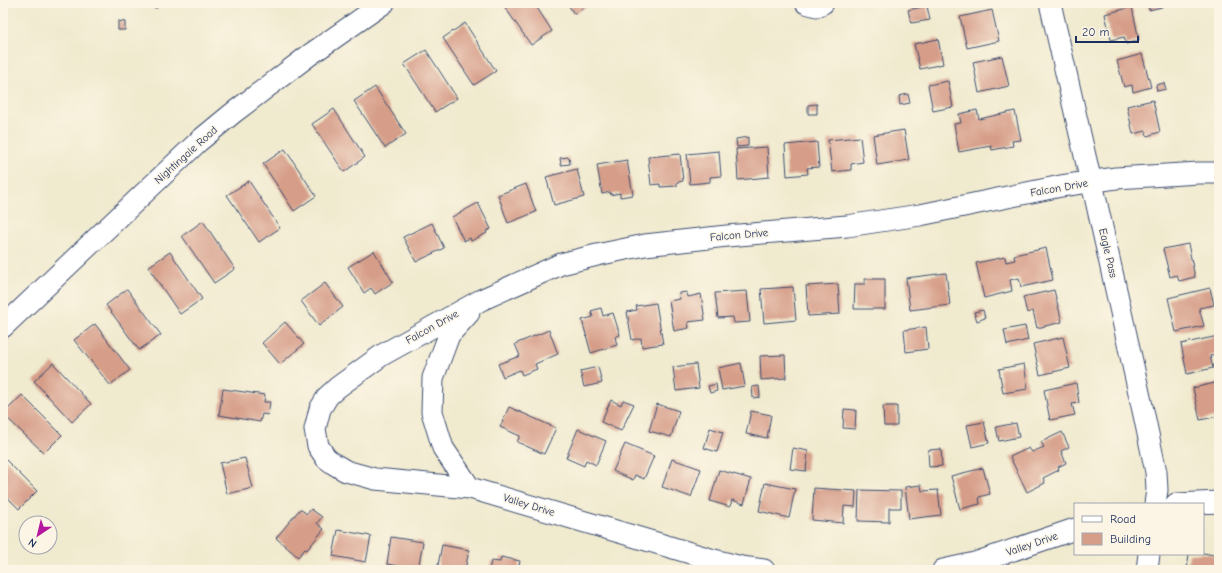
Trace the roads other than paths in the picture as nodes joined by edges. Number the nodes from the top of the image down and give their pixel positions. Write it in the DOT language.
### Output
graph roads {
  1 [pos="384,3"];
  2 [pos="806,3"];
  3 [pos="823,3"];
  4 [pos="1050,3"];
  5 [pos="1219,173"];
  6 [pos="1091,182"];
  7 [pos="481,300"];
  8 [pos="3,327"];
  9 [pos="315,429"];
  10 [pos="470,488"];
  11 [pos="1219,502"];
  12 [pos="1155,503"];
  13 [pos="1198,503"];
  14 [pos="1074,529"];
  15 [pos="1149,555"];
  16 [pos="764,570"];
  17 [pos="943,570"];
  18 [pos="1147,570"];
  1 -- 8 [label="street, Nightingale Road"];
  2 -- 3 [label="street"];
  4 -- 6 [label="street, Eagle Pass"];
  5 -- 6 [label="street, Falcon Drive"];
  6 -- 7 [label="street, Falcon Drive"];
  6 -- 12 [label="street, Eagle Pass"];
  7 -- 9 [label="street, Falcon Drive"];
  7 -- 10 [label="street"];
  9 -- 10 [label="street, Valley Drive"];
  10 -- 16 [label="street, Valley Drive"];
  11 -- 13 [label="street"];
  14 -- 17 [label="street, Valley Drive"];
  15 -- 18 [label="street"];
}
